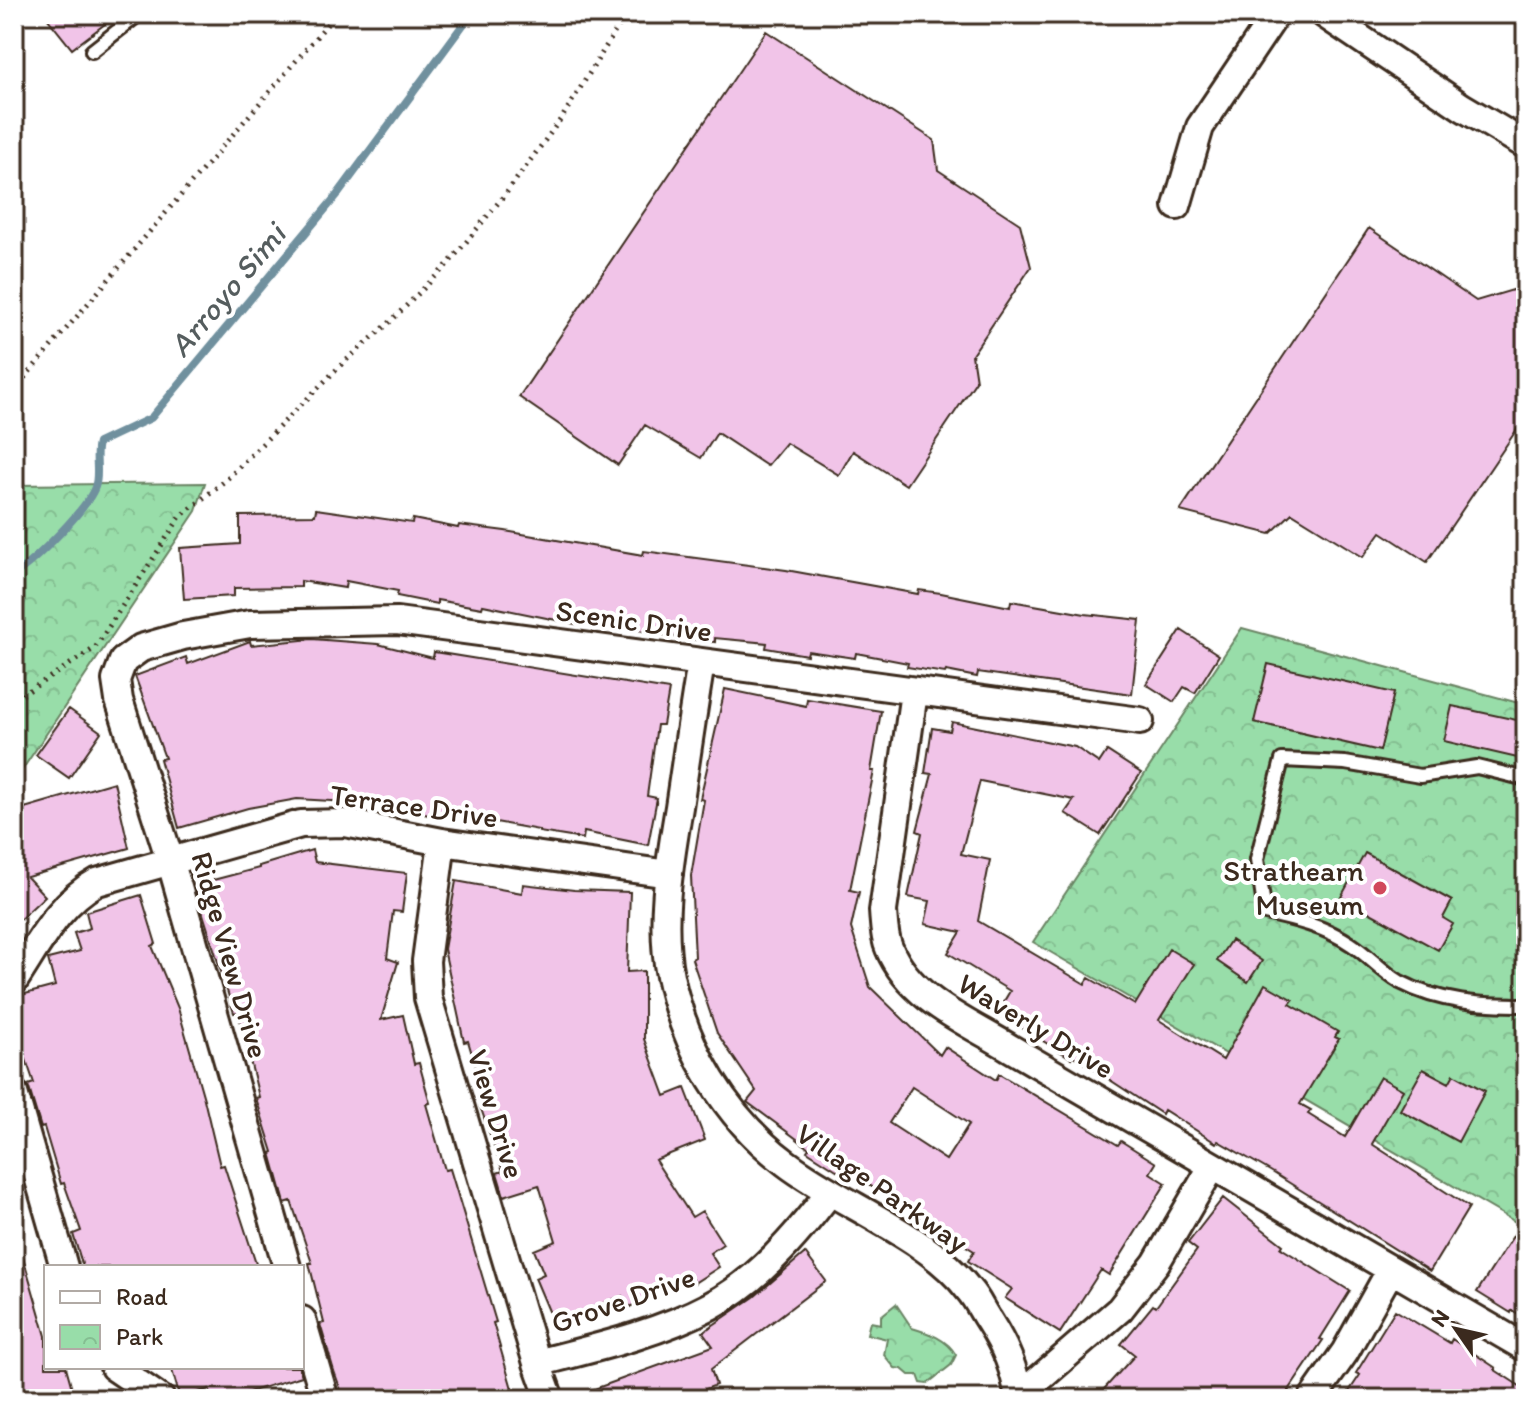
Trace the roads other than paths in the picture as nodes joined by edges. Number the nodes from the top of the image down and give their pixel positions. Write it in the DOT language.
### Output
graph roads {
  1 [pos="139,14"];
  2 [pos="1276,14"];
  3 [pos="1324,14"];
  4 [pos="92,51"];
  5 [pos="1526,145"];
  6 [pos="1177,206"];
  7 [pos="123,661"];
  8 [pos="701,663"];
  9 [pos="914,692"];
  10 [pos="1140,721"];
  11 [pos="1526,779"];
  12 [pos="442,842"];
  13 [pos="171,863"];
  14 [pos="669,874"];
  15 [pos="14,981"];
  16 [pos="1526,1005"];
  17 [pos="14,1093"];
  18 [pos="20,1140"];
  19 [pos="1212,1167"];
  20 [pos="829,1193"];
  21 [pos="63,1265"];
  22 [pos="286,1265"];
  23 [pos="1390,1271"];
  24 [pos="304,1327"];
  25 [pos="1526,1348"];
  26 [pos="537,1363"];
  27 [pos="117,1369"];
  28 [pos="1019,1398"];
  29 [pos="161,1399"];
  30 [pos="325,1399"];
  31 [pos="550,1399"];
  32 [pos="1312,1399"];
  1 -- 4 [label="lane"];
  2 -- 6 [label="street"];
  3 -- 5 [label="street"];
  7 -- 8 [label="street, Scenic Drive"];
  7 -- 13 [label="street, Ridge View Drive"];
  8 -- 9 [label="street, Scenic Drive"];
  8 -- 14 [label="street, Village Parkway"];
  9 -- 10 [label="street, Scenic Drive"];
  9 -- 19 [label="street, Waverly Drive"];
  11 -- 16 [label="lane"];
  12 -- 13 [label="street, Terrace Drive"];
  12 -- 14 [label="street, Terrace Drive"];
  12 -- 26 [label="street, View Drive"];
  13 -- 15 [label="street, Terrace Drive"];
  13 -- 22 [label="street, Ridge View Drive"];
  14 -- 20 [label="street, Village Parkway"];
  17 -- 18 [label="street"];
  18 -- 21 [label="street"];
  19 -- 23 [label="street, Waverly Drive"];
  19 -- 28 [label="street"];
  20 -- 26 [label="street, Grove Drive"];
  20 -- 28 [label="street, Village Parkway"];
  23 -- 25 [label="street, Waverly Drive"];
  23 -- 32 [label="street"];
  24 -- 30 [label="street"];
  26 -- 31 [label="street, View Drive"];
  27 -- 29 [label="street"];
}
